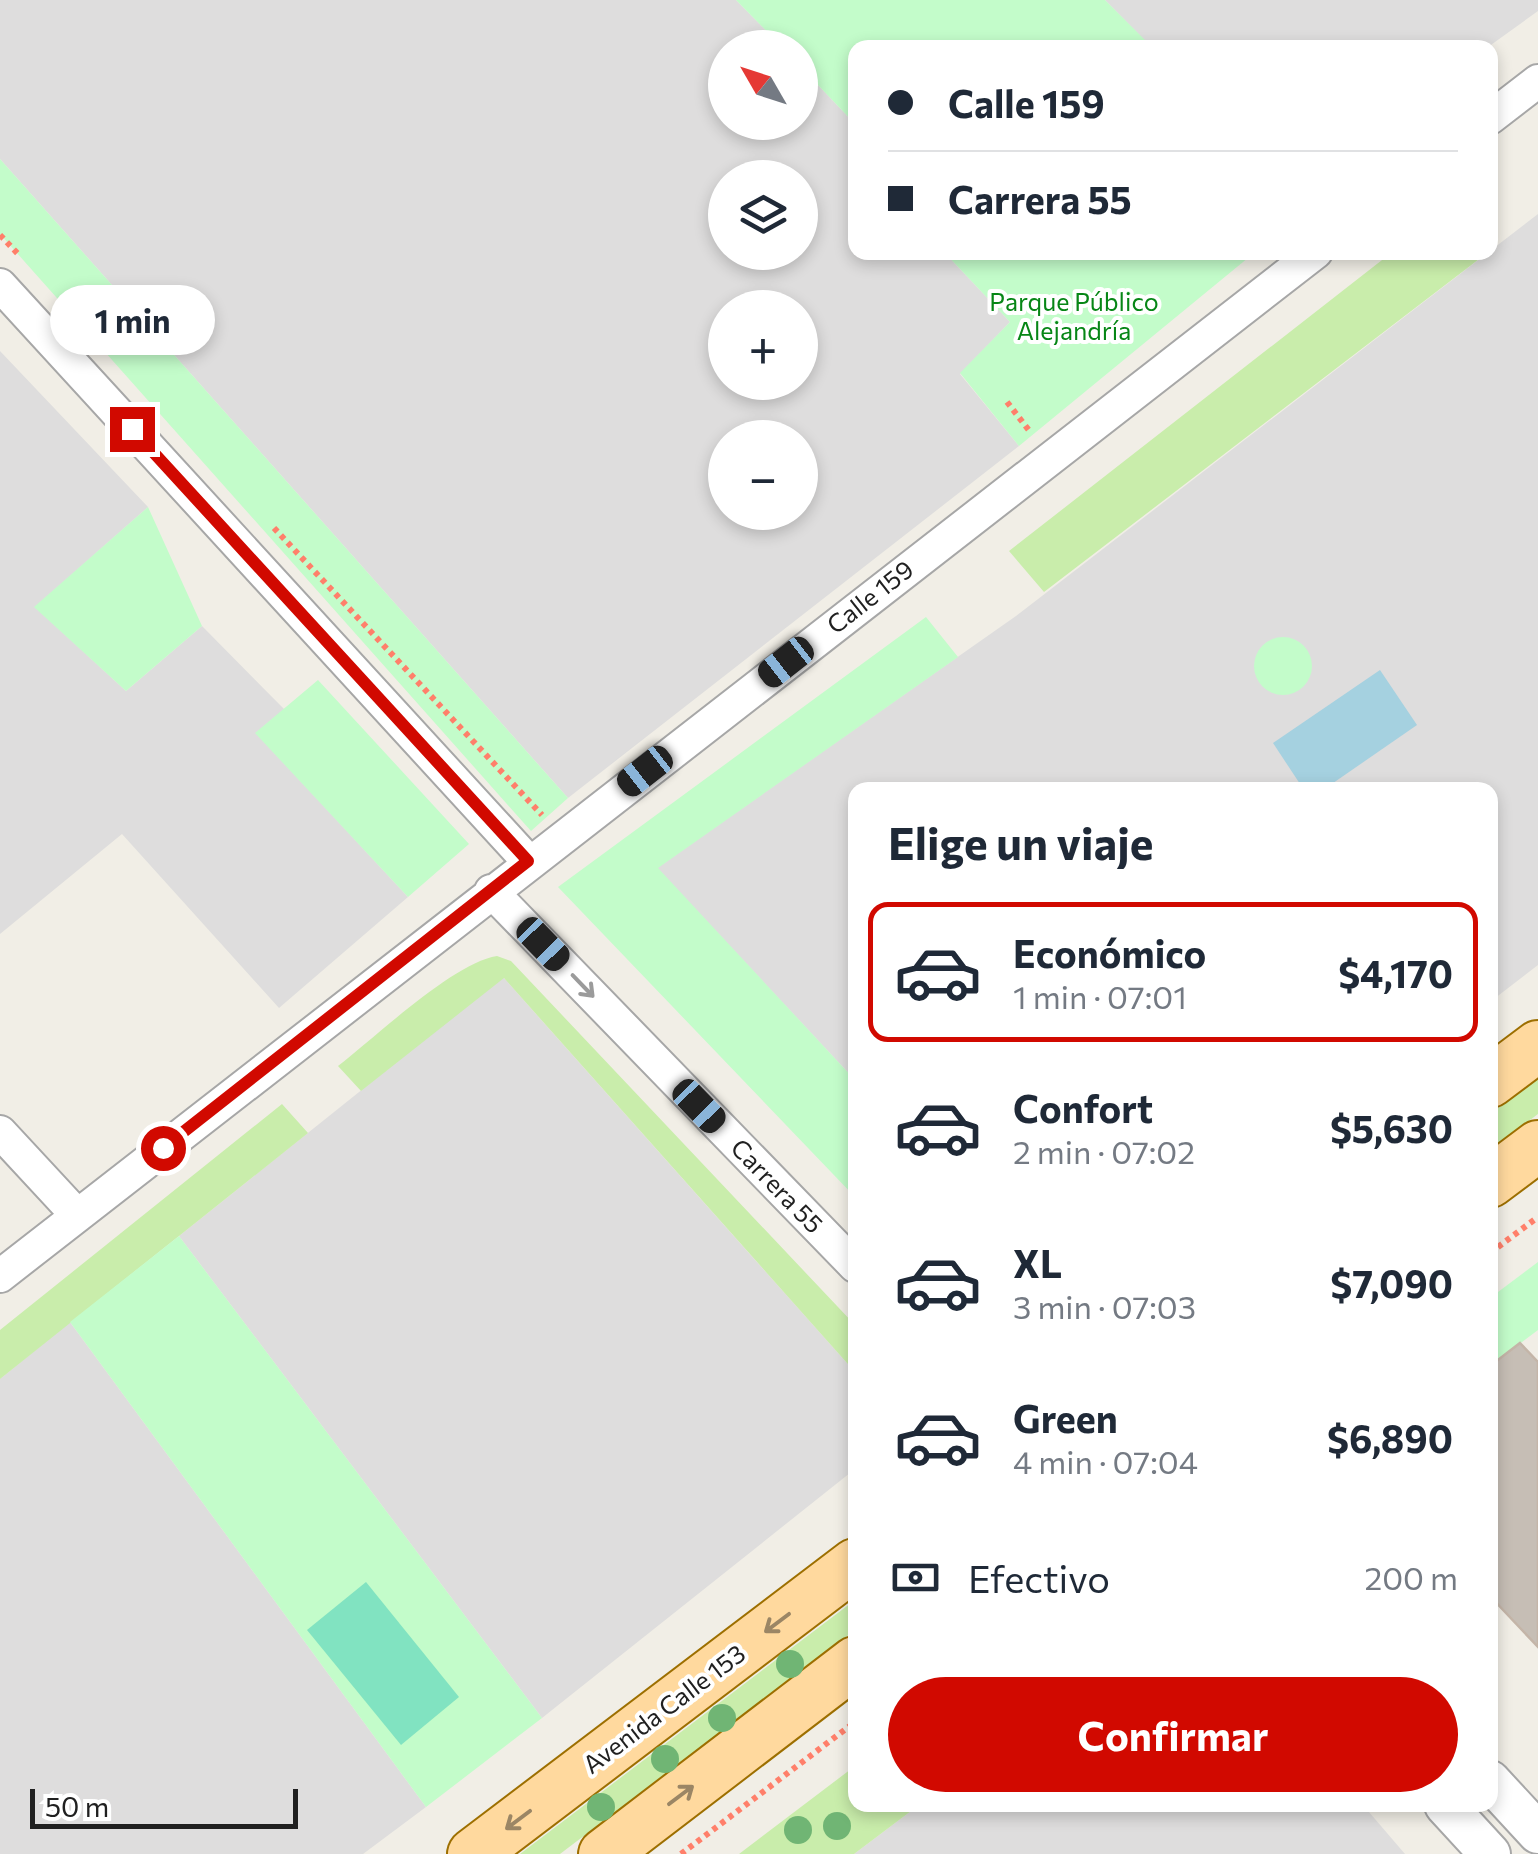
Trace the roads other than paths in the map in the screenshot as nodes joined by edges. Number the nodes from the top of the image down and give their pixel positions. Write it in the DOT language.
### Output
graph roads {
  1 [pos="1538,80"];
  2 [pos="1498,112"];
  3 [pos="1306,260"];
  4 [pos="0,285"];
  5 [pos="528,861"];
  6 [pos="490,891"];
  7 [pos="1538,1046"];
  8 [pos="1498,1076"];
  9 [pos="0,1132"];
  10 [pos="1538,1146"];
  11 [pos="1498,1176"];
  12 [pos="77,1216"];
  13 [pos="848,1259"];
  14 [pos="0,1276"];
  15 [pos="848,1569"];
  16 [pos="848,1667"];
  17 [pos="1498,1790"];
  18 [pos="1451,1812"];
  19 [pos="1538,1833"];
  20 [pos="474,1854"];
  21 [pos="604,1854"];
  22 [pos="1490,1854"];
  1 -- 2 [label="street"];
  3 -- 5 [label="street, Calle 159"];
  4 -- 5 [label="street"];
  5 -- 6 [label="street, Calle 159"];
  6 -- 12 [label="street, Calle 159"];
  6 -- 13 [label="street, Carrera 55, one-way"];
  7 -- 8 [label="main road"];
  9 -- 12 [label="street"];
  10 -- 11 [label="main road"];
  12 -- 14 [label="street, Calle 159"];
  15 -- 20 [label="main road, Avenida Calle 153, one-way"];
  21 -- 16 [label="main road, one-way"];
  17 -- 19 [label="street"];
  18 -- 22 [label="street"];
}
